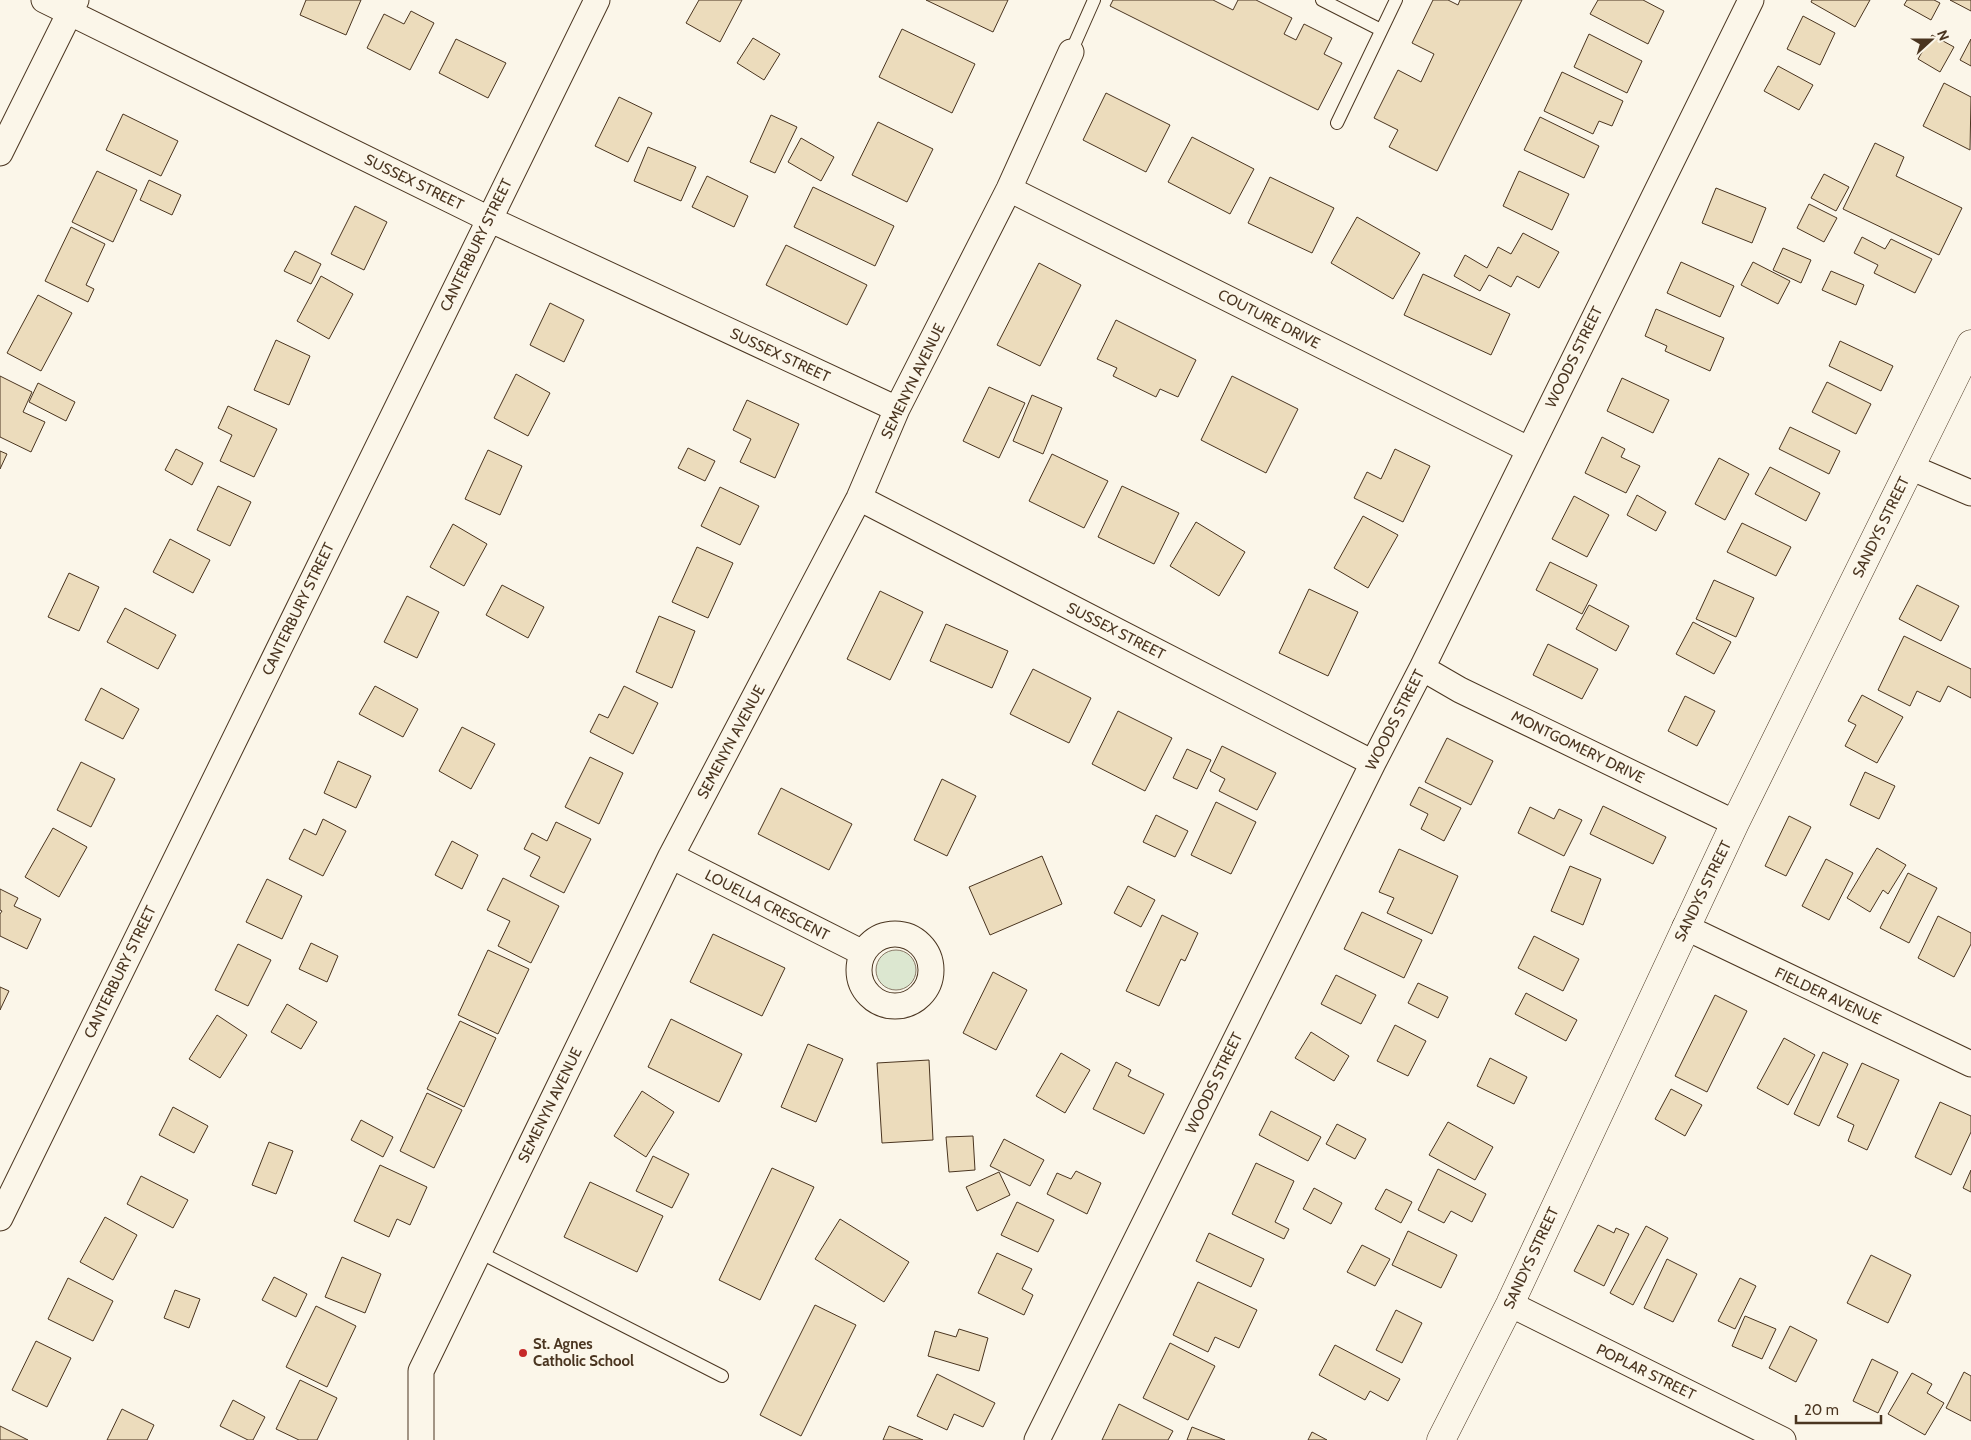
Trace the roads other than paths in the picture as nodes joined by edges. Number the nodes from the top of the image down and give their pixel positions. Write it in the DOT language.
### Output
graph roads {
  1 [pos="44,0"];
  2 [pos="597,0"];
  3 [pos="1094,0"];
  4 [pos="1322,0"];
  5 [pos="1396,0"];
  6 [pos="1751,0"];
  7 [pos="72,7"];
  8 [pos="1381,30"];
  9 [pos="1071,52"];
  10 [pos="1337,123"];
  11 [pos="0,153"];
  12 [pos="1009,189"];
  13 [pos="489,219"];
  14 [pos="1971,344"];
  15 [pos="897,409"];
  16 [pos="1528,449"];
  17 [pos="1910,467"];
  18 [pos="1971,493"];
  19 [pos="860,498"];
  20 [pos="1422,668"];
  21 [pos="1373,763"];
  22 [pos="1734,824"];
  23 [pos="671,856"];
  24 [pos="1685,927"];
  25 [pos="863,953"];
  26 [pos="1971,1064"];
  27 [pos="0,1218"];
  28 [pos="479,1252"];
  29 [pos="1510,1304"];
  30 [pos="722,1376"];
  31 [pos="420,1440"];
  32 [pos="1037,1440"];
  33 [pos="1441,1440"];
  34 [pos="1783,1440"];
  1 -- 7 [label="street, SUSSEX STREET"];
  2 -- 13 [label="street, CANTERBURY STREET"];
  3 -- 9 [label="lane"];
  4 -- 8 [label="lane"];
  5 -- 8 [label="lane"];
  6 -- 16 [label="street, WOODS STREET"];
  7 -- 11 [label="street"];
  7 -- 13 [label="street, SUSSEX STREET"];
  8 -- 10 [label="lane"];
  9 -- 12 [label="street, SEMENYN AVENUE"];
  12 -- 15 [label="street, SEMENYN AVENUE"];
  12 -- 16 [label="street, COUTURE DRIVE"];
  13 -- 15 [label="street, SUSSEX STREET"];
  13 -- 27 [label="street, CANTERBURY STREET"];
  14 -- 17 [label="street, SANDYS STREET"];
  15 -- 19 [label="street, SEMENYN AVENUE"];
  16 -- 20 [label="street, WOODS STREET"];
  17 -- 18 [label="street"];
  17 -- 22 [label="street, SANDYS STREET"];
  19 -- 21 [label="street, SUSSEX STREET"];
  19 -- 23 [label="street, SEMENYN AVENUE"];
  20 -- 21 [label="street, WOODS STREET"];
  20 -- 22 [label="street, MONTGOMERY DRIVE"];
  21 -- 32 [label="street, WOODS STREET"];
  22 -- 24 [label="street, SANDYS STREET"];
  23 -- 25 [label="street, LOUELLA CRESCENT"];
  23 -- 28 [label="street, SEMENYN AVENUE"];
  24 -- 26 [label="street, FIELDER AVENUE"];
  24 -- 29 [label="street, SANDYS STREET"];
  28 -- 30 [label="lane"];
  28 -- 31 [label="street, SEMENYN AVENUE"];
  29 -- 33 [label="street, SANDYS STREET"];
  29 -- 34 [label="street, POPLAR STREET"];
}
